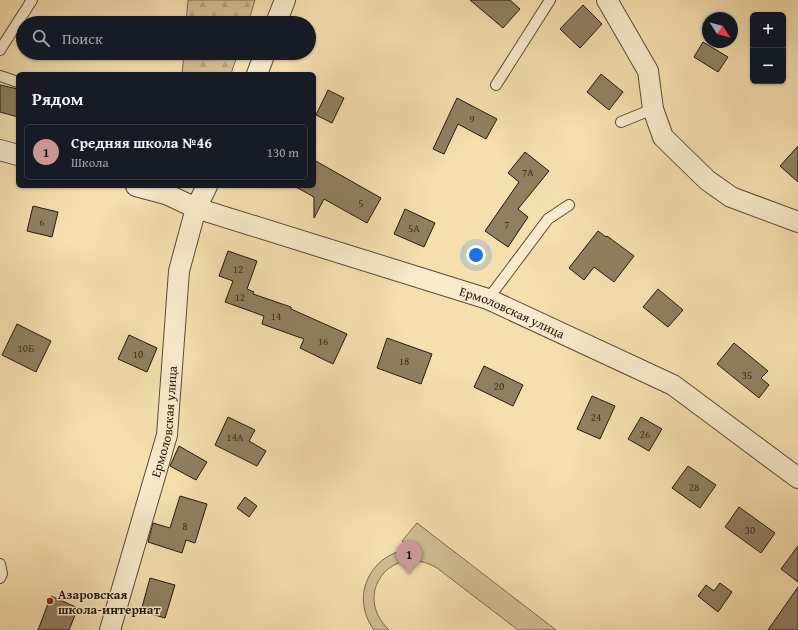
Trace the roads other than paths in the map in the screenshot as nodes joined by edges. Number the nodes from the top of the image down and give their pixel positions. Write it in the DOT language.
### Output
graph roads {
  1 [pos="32,0"];
  2 [pos="285,0"];
  3 [pos="550,0"];
  4 [pos="607,0"];
  5 [pos="22,16"];
  6 [pos="279,16"];
  7 [pos="16,25"];
  8 [pos="0,50"];
  9 [pos="262,60"];
  10 [pos="258,72"];
  11 [pos="0,76"];
  12 [pos="16,81"];
  13 [pos="496,85"];
  14 [pos="653,109"];
  15 [pos="621,122"];
  16 [pos="0,150"];
  17 [pos="16,154"];
  18 [pos="144,188"];
  19 [pos="206,188"];
  20 [pos="569,205"];
  21 [pos="196,208"];
  22 [pos="798,222"];
  23 [pos="488,299"];
  24 [pos="798,478"];
  25 [pos="0,564"];
  26 [pos="0,578"];
  27 [pos="110,630"];
  1 -- 5 [label="lane"];
  2 -- 6 [label="street"];
  3 -- 13 [label="lane"];
  4 -- 14 [label="street"];
  7 -- 8 [label="lane"];
  9 -- 10 [label="street"];
  11 -- 12 [label="lane"];
  14 -- 15 [label="lane"];
  14 -- 22 [label="street"];
  16 -- 17 [label="street"];
  18 -- 21 [label="street"];
  19 -- 21 [label="street, Ермоловская улица"];
  20 -- 23 [label="lane"];
  21 -- 23 [label="street, Ермоловская улица"];
  21 -- 27 [label="street, Ермоловская улица"];
  23 -- 24 [label="street, Ермоловская улица"];
  25 -- 26 [label="lane"];
}
